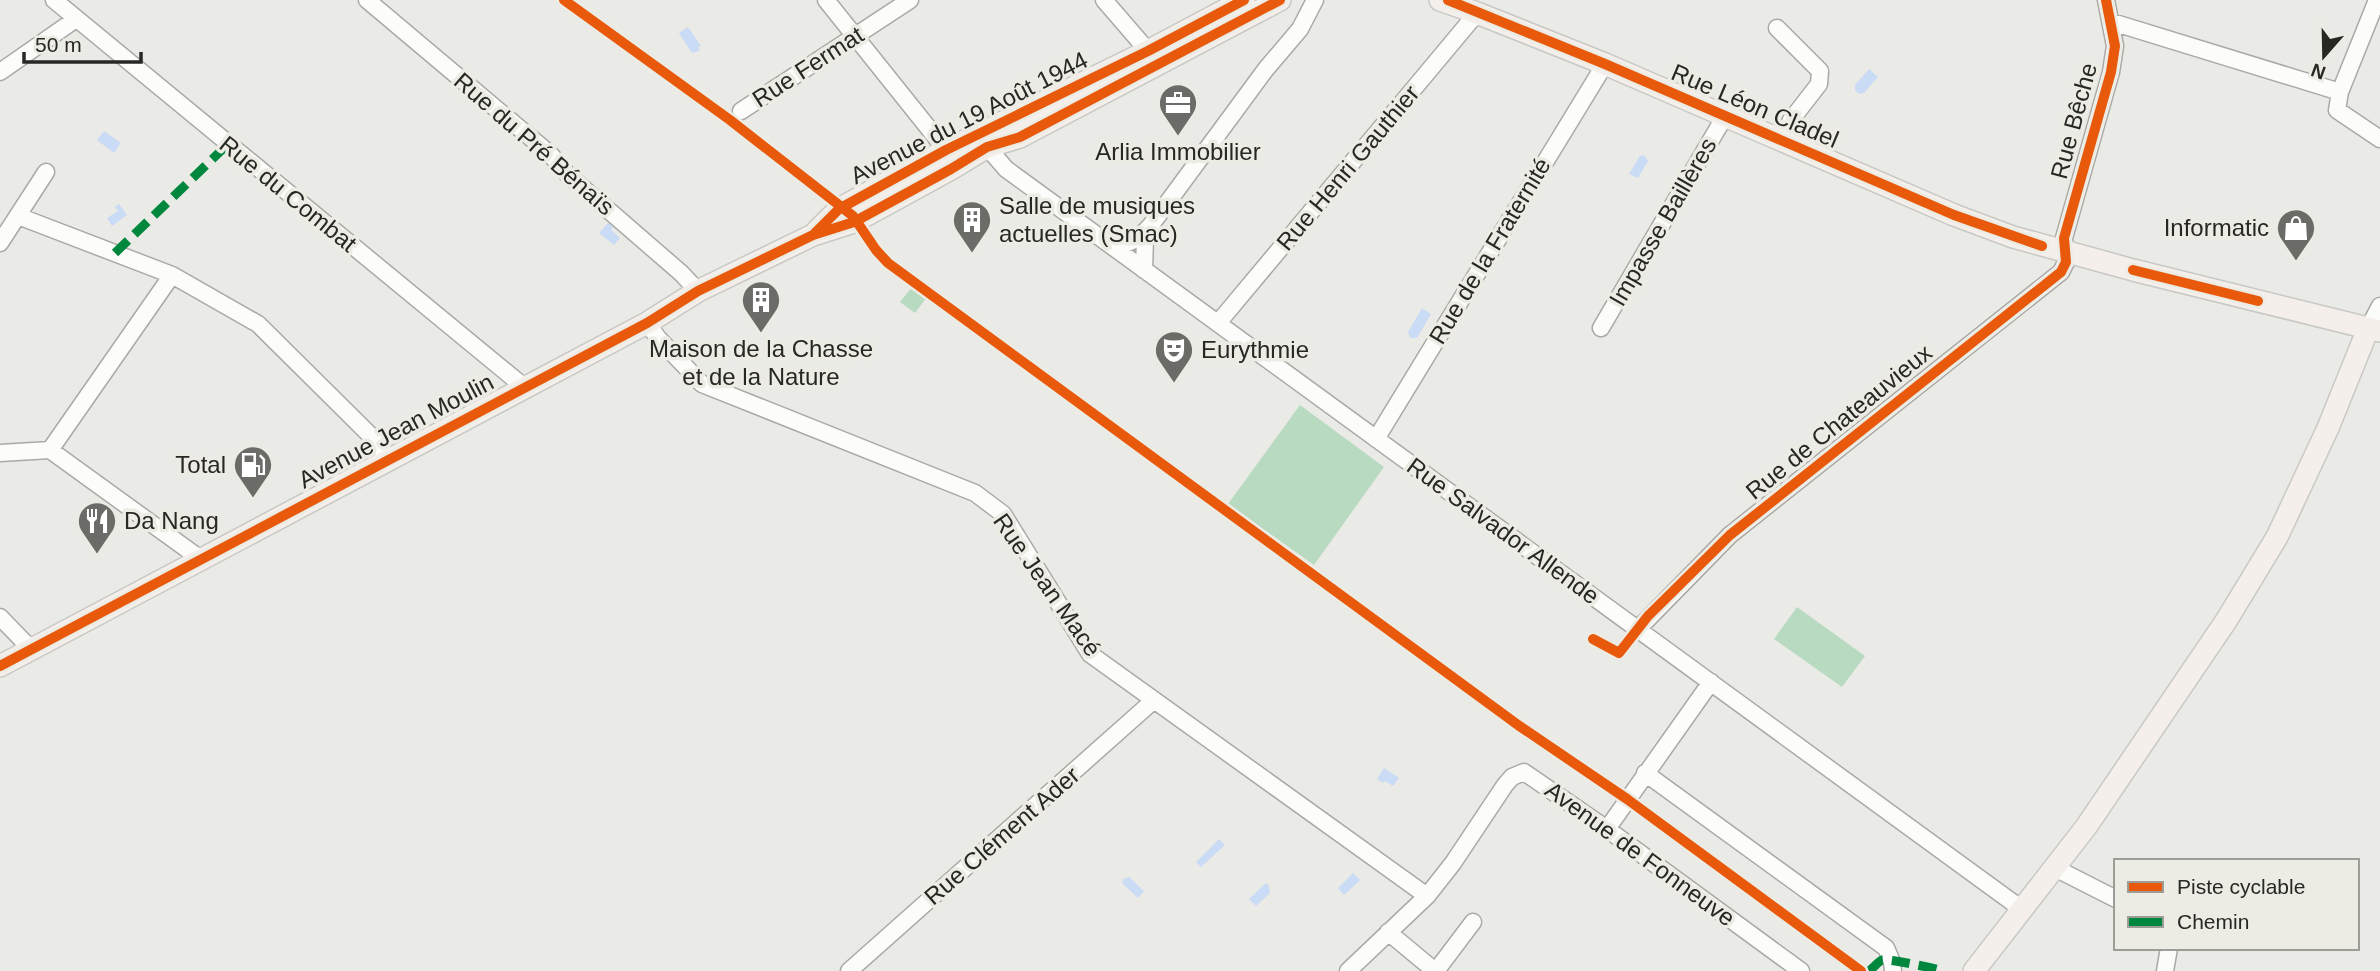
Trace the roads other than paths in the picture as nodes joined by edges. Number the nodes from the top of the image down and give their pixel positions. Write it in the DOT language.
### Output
graph roads {
  1 [pos="54,0"];
  2 [pos="367,0"];
  3 [pos="825,0"];
  4 [pos="909,0"];
  5 [pos="1104,0"];
  6 [pos="1244,0"];
  7 [pos="1280,0"];
  8 [pos="1315,0"];
  9 [pos="2106,0"];
  10 [pos="2377,0"];
  11 [pos="1447,1"];
  12 [pos="1477,13"];
  13 [pos="76,19"];
  14 [pos="2112,22"];
  15 [pos="1777,28"];
  16 [pos="855,36"];
  17 [pos="1148,51"];
  18 [pos="1605,64"];
  19 [pos="0,72"];
  20 [pos="2340,92"];
  21 [pos="741,111"];
  22 [pos="1725,116"];
  23 [pos="2380,139"];
  24 [pos="1783,140"];
  25 [pos="987,146"];
  26 [pos="948,160"];
  27 [pos="46,172"];
  28 [pos="18,216"];
  29 [pos="1151,225"];
  30 [pos="813,235"];
  31 [pos="0,243"];
  32 [pos="1113,247"];
  33 [pos="2065,252"];
  34 [pos="1144,270"];
  35 [pos="172,275"];
  36 [pos="698,291"];
  37 [pos="2380,306"];
  38 [pos="647,323"];
  39 [pos="1218,323"];
  40 [pos="1601,328"];
  41 [pos="2374,330"];
  42 [pos="523,386"];
  43 [pos="1376,439"];
  44 [pos="50,450"];
  45 [pos="0,453"];
  46 [pos="389,461"];
  47 [pos="202,560"];
  48 [pos="0,617"];
  49 [pos="1638,629"];
  50 [pos="31,649"];
  51 [pos="0,666"];
  52 [pos="1711,682"];
  53 [pos="1153,701"];
  54 [pos="1645,773"];
  55 [pos="1606,829"];
  56 [pos="2055,868"];
  57 [pos="1427,896"];
  58 [pos="2114,898"];
  59 [pos="2023,911"];
  60 [pos="1473,922"];
  61 [pos="1388,932"];
  62 [pos="2168,950"];
  63 [pos="849,971"];
  64 [pos="1348,971"];
  65 [pos="1436,971"];
  66 [pos="1801,971"];
  67 [pos="1893,971"];
  68 [pos="1974,971"];
  69 [pos="2165,971"];
  1 -- 13 [label="street, Rue du Combat"];
  2 -- 36 [label="street, Rue du Pré Bénaïs"];
  3 -- 16 [label="street"];
  4 -- 16 [label="street, Rue Fermat"];
  5 -- 17 [label="street"];
  6 -- 17 [label="main road, Avenue du 19 Août 1944"];
  7 -- 25 [label="main road, Avenue du 19 Août 1944"];
  8 -- 29 [label="street"];
  9 -- 14 [label="street, Rue Bêche"];
  10 -- 20 [label="street"];
  11 -- 12 [label="main road, Rue Léon Cladel"];
  12 -- 18 [label="main road, Rue Léon Cladel"];
  12 -- 39 [label="street, Rue Henri Gauthier"];
  13 -- 19 [label="street"];
  13 -- 42 [label="street, Rue du Combat"];
  14 -- 20 [label="street"];
  14 -- 33 [label="street, Rue Bêche"];
  15 -- 24 [label="street"];
  16 -- 21 [label="street, Rue Fermat"];
  16 -- 26 [label="street"];
  17 -- 26 [label="main road, Avenue du 19 Août 1944"];
  18 -- 22 [label="main road, Rue Léon Cladel"];
  18 -- 43 [label="street, Rue de la Fraternité"];
  20 -- 23 [label="street"];
  22 -- 24 [label="main road, Rue Léon Cladel"];
  22 -- 40 [label="street, Impasse Baillères"];
  24 -- 33 [label="main road, Rue Léon Cladel"];
  25 -- 26 [label="main road, Avenue du 19 Août 1944"];
  25 -- 32 [label="street, Rue Salvador Allende"];
  26 -- 30 [label="main road, Avenue du 19 Août 1944"];
  27 -- 28 [label="street"];
  28 -- 31 [label="street"];
  28 -- 35 [label="street"];
  29 -- 32 [label="street"];
  29 -- 34 [label="street"];
  30 -- 36 [label="main road, Avenue Jean Moulin"];
  32 -- 34 [label="street, Rue Salvador Allende"];
  33 -- 41 [label="main road, Rue Léon Cladel"];
  33 -- 49 [label="street, Rue de Chateauvieux"];
  34 -- 39 [label="street, Rue Salvador Allende"];
  35 -- 44 [label="street"];
  35 -- 46 [label="street"];
  36 -- 38 [label="main road, Avenue Jean Moulin"];
  37 -- 41 [label="street"];
  38 -- 42 [label="main road, Avenue Jean Moulin"];
  38 -- 53 [label="street, Rue Jean Macé"];
  39 -- 43 [label="street, Rue Salvador Allende"];
  41 -- 56 [label="main road"];
  42 -- 46 [label="main road, Avenue Jean Moulin"];
  43 -- 49 [label="street, Rue Salvador Allende"];
  44 -- 45 [label="street"];
  44 -- 47 [label="street"];
  46 -- 47 [label="main road, Avenue Jean Moulin"];
  47 -- 50 [label="main road, Avenue Jean Moulin"];
  48 -- 50 [label="street"];
  49 -- 52 [label="street, Rue Salvador Allende"];
  50 -- 51 [label="main road, Avenue Jean Moulin"];
  52 -- 54 [label="street"];
  52 -- 59 [label="street, Rue Salvador Allende"];
  53 -- 57 [label="street, Rue Jean Macé"];
  53 -- 63 [label="street, Rue Clément Ader"];
  54 -- 55 [label="street"];
  54 -- 67 [label="street"];
  55 -- 57 [label="street, Avenue de Fonneuve"];
  55 -- 66 [label="street, Avenue de Fonneuve"];
  56 -- 58 [label="street"];
  56 -- 59 [label="main road"];
  57 -- 61 [label="street, Avenue de Fonneuve"];
  59 -- 68 [label="main road"];
  60 -- 65 [label="street"];
  61 -- 64 [label="street, Avenue de Fonneuve"];
  61 -- 65 [label="street"];
  62 -- 69 [label="street"];
}
